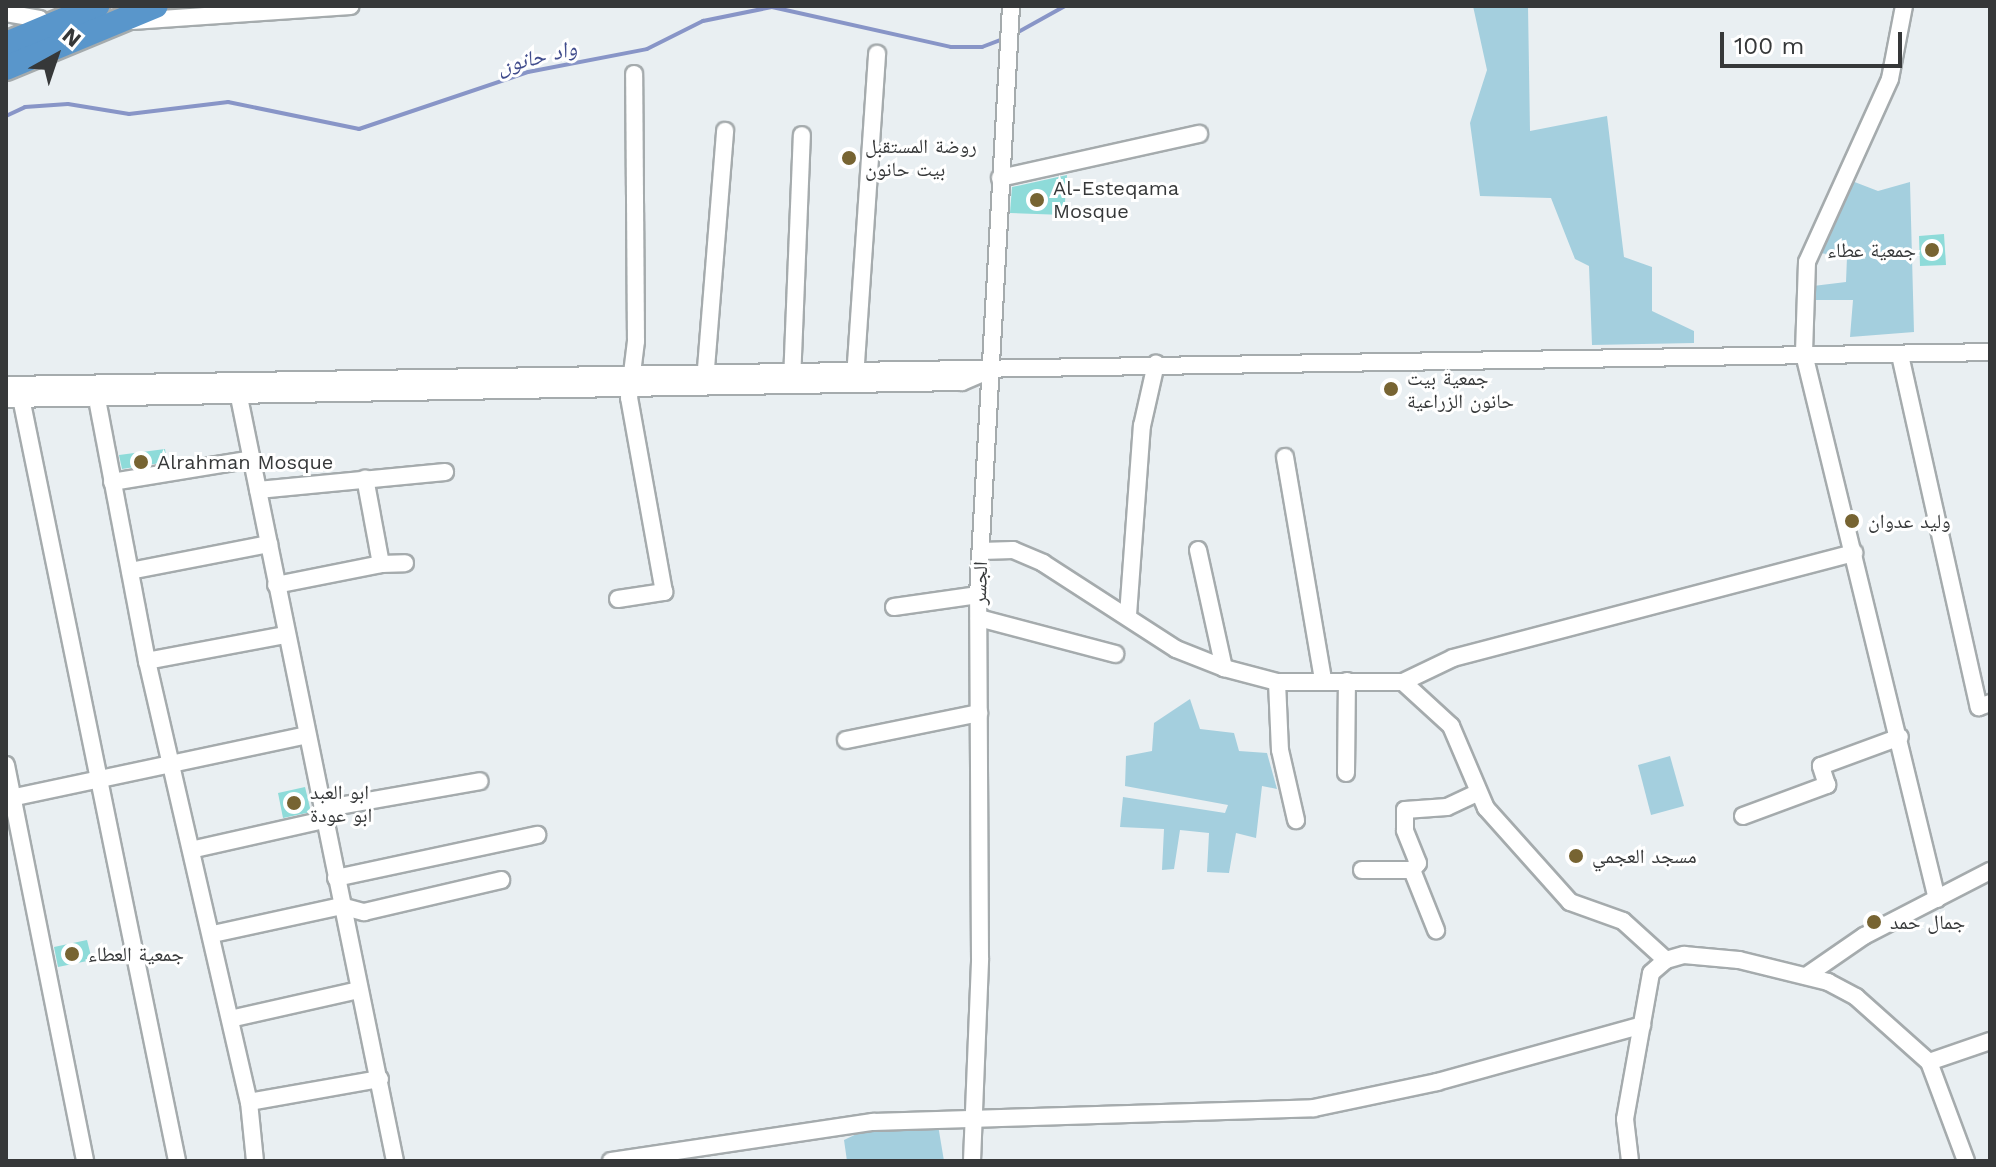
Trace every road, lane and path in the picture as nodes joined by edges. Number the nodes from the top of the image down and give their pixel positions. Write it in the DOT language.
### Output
graph roads {
  1 [pos="97,6"];
  2 [pos="156,6"];
  3 [pos="350,6"];
  4 [pos="1904,7"];
  5 [pos="1011,11"];
  6 [pos="6,13"];
  7 [pos="120,21"];
  8 [pos="45,28"];
  9 [pos="6,44"];
  10 [pos="877,54"];
  11 [pos="6,68"];
  12 [pos="634,74"];
  13 [pos="725,131"];
  14 [pos="1199,134"];
  15 [pos="802,135"];
  16 [pos="1000,178"];
  17 [pos="1990,352"];
  18 [pos="1804,354"];
  19 [pos="1900,355"];
  20 [pos="1156,364"];
  21 [pos="988,372"];
  22 [pos="855,376"];
  23 [pos="791,378"];
  24 [pos="631,379"];
  25 [pos="704,379"];
  26 [pos="6,385"];
  27 [pos="239,397"];
  28 [pos="14,398"];
  29 [pos="97,399"];
  30 [pos="1285,457"];
  31 [pos="252,459"];
  32 [pos="445,472"];
  33 [pos="365,478"];
  34 [pos="112,482"];
  35 [pos="258,490"];
  36 [pos="269,544"];
  37 [pos="1198,550"];
  38 [pos="981,551"];
  39 [pos="1854,553"];
  40 [pos="405,563"];
  41 [pos="381,564"];
  42 [pos="130,571"];
  43 [pos="276,585"];
  44 [pos="978,595"];
  45 [pos="618,599"];
  46 [pos="894,607"];
  47 [pos="1128,615"];
  48 [pos="979,618"];
  49 [pos="285,635"];
  50 [pos="1115,654"];
  51 [pos="147,661"];
  52 [pos="1224,668"];
  53 [pos="1323,680"];
  54 [pos="1347,681"];
  55 [pos="1277,682"];
  56 [pos="1403,682"];
  57 [pos="1990,703"];
  58 [pos="979,713"];
  59 [pos="307,735"];
  60 [pos="1900,737"];
  61 [pos="846,740"];
  62 [pos="6,765"];
  63 [pos="171,765"];
  64 [pos="1346,773"];
  65 [pos="97,781"];
  66 [pos="480,781"];
  67 [pos="1477,793"];
  68 [pos="9,799"];
  69 [pos="323,814"];
  70 [pos="1743,816"];
  71 [pos="1296,820"];
  72 [pos="537,835"];
  73 [pos="195,849"];
  74 [pos="1362,870"];
  75 [pos="1412,870"];
  76 [pos="1990,871"];
  77 [pos="336,878"];
  78 [pos="501,880"];
  79 [pos="1937,899"];
  80 [pos="341,906"];
  81 [pos="1436,930"];
  82 [pos="213,934"];
  83 [pos="1666,960"];
  84 [pos="1806,976"];
  85 [pos="359,990"];
  86 [pos="230,1019"];
  87 [pos="1642,1025"];
  88 [pos="1990,1041"];
  89 [pos="1929,1062"];
  90 [pos="380,1079"];
  91 [pos="249,1102"];
  92 [pos="973,1118"];
  93 [pos="85,1161"];
  94 [pos="177,1161"];
  95 [pos="255,1161"];
  96 [pos="395,1161"];
  97 [pos="611,1161"];
  98 [pos="972,1161"];
  99 [pos="1630,1161"];
  100 [pos="1966,1161"];
  1 -- 8 [label="highway"];
  2 -- 7 [label="highway"];
  3 -- 7 [label="street"];
  4 -- 18 [label="street"];
  5 -- 16 [label="street, الجسر"];
  6 -- 8 [label="street"];
  7 -- 11 [label="highway"];
  8 -- 9 [label="highway"];
  10 -- 22 [label="street"];
  12 -- 24 [label="street"];
  13 -- 25 [label="street"];
  14 -- 16 [label="street"];
  15 -- 23 [label="street"];
  16 -- 21 [label="street, الجسر"];
  17 -- 19 [label="street"];
  18 -- 19 [label="street"];
  18 -- 20 [label="street"];
  18 -- 39 [label="street"];
  19 -- 57 [label="street"];
  20 -- 21 [label="street"];
  20 -- 47 [label="street"];
  21 -- 22 [label="street"];
  21 -- 38 [label="street, الجسر"];
  22 -- 23 [label="street"];
  23 -- 25 [label="street"];
  24 -- 25 [label="street"];
  24 -- 26 [label="street"];
  24 -- 27 [label="street"];
  24 -- 45 [label="street"];
  27 -- 29 [label="street"];
  27 -- 31 [label="street"];
  28 -- 29 [label="street"];
  28 -- 65 [label="street"];
  29 -- 34 [label="street"];
  30 -- 53 [label="street"];
  31 -- 34 [label="street"];
  31 -- 35 [label="street"];
  32 -- 33 [label="street"];
  33 -- 35 [label="street"];
  33 -- 41 [label="street"];
  34 -- 42 [label="street"];
  35 -- 36 [label="street"];
  36 -- 42 [label="street"];
  36 -- 43 [label="street"];
  37 -- 52 [label="street"];
  38 -- 44 [label="street, الجسر"];
  38 -- 47 [label="street"];
  39 -- 56 [label="street"];
  39 -- 60 [label="street"];
  40 -- 41 [label="street"];
  41 -- 43 [label="street"];
  42 -- 51 [label="street"];
  43 -- 49 [label="street"];
  44 -- 46 [label="street"];
  44 -- 48 [label="street, الجسر"];
  47 -- 52 [label="street"];
  48 -- 50 [label="street"];
  48 -- 58 [label="street, الجسر"];
  49 -- 51 [label="street"];
  49 -- 59 [label="street"];
  51 -- 63 [label="street"];
  52 -- 55 [label="street"];
  53 -- 54 [label="street"];
  53 -- 55 [label="street"];
  54 -- 56 [label="street"];
  54 -- 64 [label="street"];
  55 -- 71 [label="street"];
  56 -- 67 [label="street"];
  58 -- 61 [label="street"];
  58 -- 92 [label="street, الجسر"];
  59 -- 63 [label="street"];
  59 -- 69 [label="street"];
  60 -- 70 [label="street"];
  60 -- 79 [label="street"];
  62 -- 68 [label="street"];
  63 -- 65 [label="street"];
  63 -- 73 [label="street"];
  65 -- 68 [label="street"];
  65 -- 94 [label="street"];
  66 -- 69 [label="street"];
  67 -- 75 [label="street"];
  67 -- 83 [label="street"];
  68 -- 93 [label="street"];
  69 -- 73 [label="street"];
  69 -- 77 [label="street"];
  72 -- 77 [label="street"];
  73 -- 82 [label="street"];
  74 -- 75 [label="street"];
  75 -- 81 [label="street"];
  76 -- 79 [label="street"];
  77 -- 80 [label="street"];
  78 -- 80 [label="street"];
  79 -- 84 [label="street"];
  80 -- 82 [label="street"];
  80 -- 85 [label="street"];
  82 -- 86 [label="street"];
  83 -- 84 [label="street"];
  83 -- 87 [label="street"];
  84 -- 89 [label="street"];
  85 -- 86 [label="street"];
  85 -- 90 [label="street"];
  86 -- 91 [label="street"];
  87 -- 92 [label="street"];
  87 -- 99 [label="street"];
  88 -- 89 [label="street"];
  89 -- 100 [label="street"];
  90 -- 91 [label="street"];
  90 -- 96 [label="street"];
  91 -- 95 [label="street"];
  92 -- 97 [label="street"];
  92 -- 98 [label="street, الجسر"];
}
